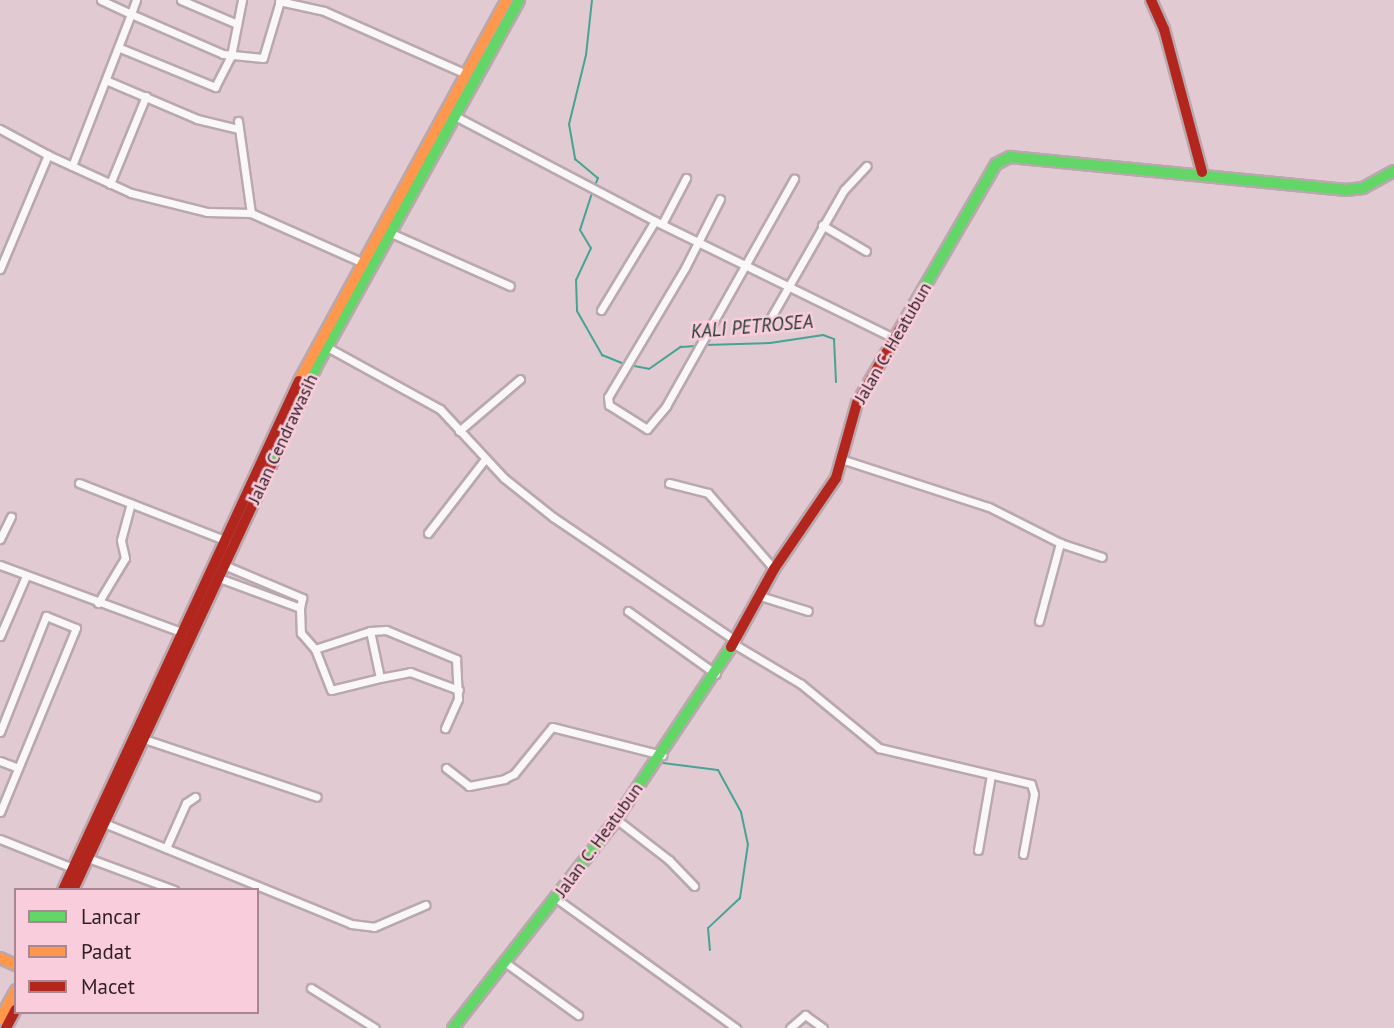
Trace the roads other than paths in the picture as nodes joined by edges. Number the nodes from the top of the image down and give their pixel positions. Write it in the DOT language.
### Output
graph roads {
  1 [pos="101,0"];
  2 [pos="136,0"];
  3 [pos="181,0"];
  4 [pos="242,0"];
  5 [pos="507,0"];
  6 [pos="519,0"];
  7 [pos="1151,0"];
  8 [pos="279,1"];
  9 [pos="131,14"];
  10 [pos="237,24"];
  11 [pos="120,48"];
  12 [pos="231,56"];
  13 [pos="466,74"];
  14 [pos="108,81"];
  15 [pos="146,96"];
  16 [pos="455,116"];
  17 [pos="0,129"];
  18 [pos="48,155"];
  19 [pos="72,166"];
  20 [pos="866,166"];
  21 [pos="1394,171"];
  22 [pos="1202,172"];
  23 [pos="686,178"];
  24 [pos="794,179"];
  25 [pos="110,184"];
  26 [pos="720,199"];
  27 [pos="251,213"];
  28 [pos="658,222"];
  29 [pos="822,225"];
  30 [pos="391,233"];
  31 [pos="700,242"];
  32 [pos="866,251"];
  33 [pos="361,262"];
  34 [pos="745,264"];
  35 [pos="0,269"];
  36 [pos="510,286"];
  37 [pos="787,287"];
  38 [pos="601,310"];
  39 [pos="766,326"];
  40 [pos="894,338"];
  41 [pos="327,348"];
  42 [pos="520,379"];
  43 [pos="459,430"];
  44 [pos="485,459"];
  45 [pos="844,460"];
  46 [pos="79,483"];
  47 [pos="669,483"];
  48 [pos="131,503"];
  49 [pos="11,516"];
  50 [pos="428,533"];
  51 [pos="0,539"];
  52 [pos="228,541"];
  53 [pos="1060,543"];
  54 [pos="1102,558"];
  55 [pos="0,565"];
  56 [pos="224,565"];
  57 [pos="774,569"];
  58 [pos="26,576"];
  59 [pos="219,578"];
  60 [pos="760,596"];
  61 [pos="98,603"];
  62 [pos="300,608"];
  63 [pos="628,611"];
  64 [pos="808,611"];
  65 [pos="1038,621"];
  66 [pos="370,631"];
  67 [pos="184,633"];
  68 [pos="0,636"];
  69 [pos="735,643"];
  70 [pos="315,649"];
  71 [pos="716,674"];
  72 [pos="380,678"];
  73 [pos="459,690"];
  74 [pos="445,727"];
  75 [pos="0,732"];
  76 [pos="144,739"];
  77 [pos="662,755"];
  78 [pos="0,761"];
  79 [pos="18,768"];
  80 [pos="446,768"];
  81 [pos="992,775"];
  82 [pos="3,796"];
  83 [pos="195,797"];
  84 [pos="317,797"];
  85 [pos="0,813"];
  86 [pos="616,819"];
  87 [pos="104,823"];
  88 [pos="0,839"];
  89 [pos="166,848"];
  90 [pos="978,850"];
  91 [pos="1023,854"];
  92 [pos="88,858"];
  93 [pos="73,868"];
  94 [pos="694,886"];
  95 [pos="64,888"];
  96 [pos="74,888"];
  97 [pos="169,888"];
  98 [pos="557,899"];
  99 [pos="425,905"];
  100 [pos="506,963"];
  101 [pos="310,988"];
  102 [pos="14,994"];
  103 [pos="578,1015"];
  104 [pos="0,1019"];
  105 [pos="458,1026"];
  106 [pos="376,1028"];
  107 [pos="736,1028"];
  108 [pos="790,1028"];
  109 [pos="823,1028"];
  1 -- 9 [label="street"];
  2 -- 9 [label="street"];
  3 -- 10 [label="street"];
  4 -- 10 [label="street"];
  5 -- 13 [label="main road, Jalan Cendrawasih"];
  6 -- 16 [label="main road, Jalan Cendrawasih"];
  7 -- 22 [label="main road"];
  8 -- 12 [label="street"];
  8 -- 13 [label="street"];
  9 -- 11 [label="street"];
  9 -- 12 [label="street"];
  10 -- 12 [label="street"];
  11 -- 12 [label="street"];
  11 -- 14 [label="street"];
  13 -- 33 [label="main road, Jalan Cendrawasih"];
  14 -- 15 [label="street"];
  14 -- 19 [label="street"];
  15 -- 25 [label="street"];
  15 -- 27 [label="street"];
  16 -- 28 [label="street"];
  16 -- 30 [label="main road, Jalan Cendrawasih"];
  17 -- 18 [label="street"];
  18 -- 19 [label="street"];
  18 -- 35 [label="street"];
  19 -- 25 [label="street"];
  20 -- 29 [label="street"];
  21 -- 22 [label="main road, Jalan C. Heatubun"];
  22 -- 40 [label="main road, Jalan C. Heatubun"];
  23 -- 28 [label="street"];
  24 -- 34 [label="street"];
  25 -- 27 [label="street"];
  26 -- 31 [label="street"];
  27 -- 33 [label="street"];
  28 -- 31 [label="street"];
  28 -- 38 [label="street"];
  29 -- 32 [label="street"];
  29 -- 37 [label="street"];
  30 -- 36 [label="street"];
  30 -- 41 [label="main road, Jalan Cendrawasih"];
  31 -- 34 [label="street"];
  31 -- 34 [label="street"];
  33 -- 52 [label="main road, Jalan Cendrawasih"];
  34 -- 37 [label="street"];
  37 -- 39 [label="street"];
  37 -- 40 [label="street"];
  40 -- 45 [label="main road, Jalan C. Heatubun"];
  41 -- 43 [label="street"];
  41 -- 56 [label="main road, Jalan Cendrawasih"];
  42 -- 43 [label="street"];
  43 -- 44 [label="street"];
  44 -- 50 [label="street"];
  44 -- 69 [label="street"];
  45 -- 53 [label="street"];
  45 -- 57 [label="main road, Jalan C. Heatubun"];
  46 -- 48 [label="street"];
  47 -- 57 [label="street"];
  48 -- 52 [label="street"];
  48 -- 61 [label="street"];
  49 -- 51 [label="street"];
  52 -- 67 [label="main road, Jalan Cendrawasih"];
  53 -- 54 [label="street"];
  53 -- 65 [label="street"];
  55 -- 58 [label="street"];
  56 -- 59 [label="main road, Jalan Cendrawasih"];
  56 -- 62 [label="street"];
  57 -- 60 [label="main road, Jalan C. Heatubun"];
  58 -- 61 [label="street"];
  58 -- 68 [label="street"];
  59 -- 62 [label="street"];
  59 -- 76 [label="main road, Jalan Cendrawasih"];
  60 -- 64 [label="street"];
  60 -- 69 [label="main road, Jalan C. Heatubun"];
  61 -- 67 [label="street"];
  62 -- 70 [label="street"];
  63 -- 71 [label="street"];
  66 -- 70 [label="street"];
  66 -- 72 [label="street"];
  66 -- 73 [label="street"];
  67 -- 93 [label="main road, Jalan Cendrawasih"];
  69 -- 71 [label="main road, Jalan C. Heatubun"];
  69 -- 81 [label="street"];
  70 -- 72 [label="street"];
  71 -- 77 [label="main road, Jalan C. Heatubun"];
  72 -- 73 [label="street"];
  73 -- 74 [label="street"];
  75 -- 79 [label="street"];
  76 -- 84 [label="street"];
  76 -- 87 [label="main road, Jalan Cendrawasih"];
  77 -- 80 [label="street"];
  77 -- 86 [label="main road, Jalan C. Heatubun"];
  78 -- 79 [label="street"];
  79 -- 82 [label="street"];
  81 -- 90 [label="street"];
  81 -- 91 [label="street"];
  82 -- 85 [label="street"];
  83 -- 89 [label="street"];
  86 -- 94 [label="street"];
  86 -- 98 [label="main road, Jalan C. Heatubun"];
  87 -- 89 [label="street"];
  87 -- 92 [label="main road, Jalan Cendrawasih"];
  88 -- 93 [label="street"];
  89 -- 99 [label="street"];
  92 -- 96 [label="main road, Jalan Cendrawasih"];
  92 -- 97 [label="street"];
  93 -- 95 [label="main road, Jalan Cendrawasih"];
  98 -- 100 [label="main road, Jalan C. Heatubun"];
  98 -- 107 [label="street"];
  100 -- 103 [label="street"];
  100 -- 105 [label="main road, Jalan C. Heatubun"];
  101 -- 106 [label="street"];
  102 -- 104 [label="main road"];
  108 -- 109 [label="street"];
}
